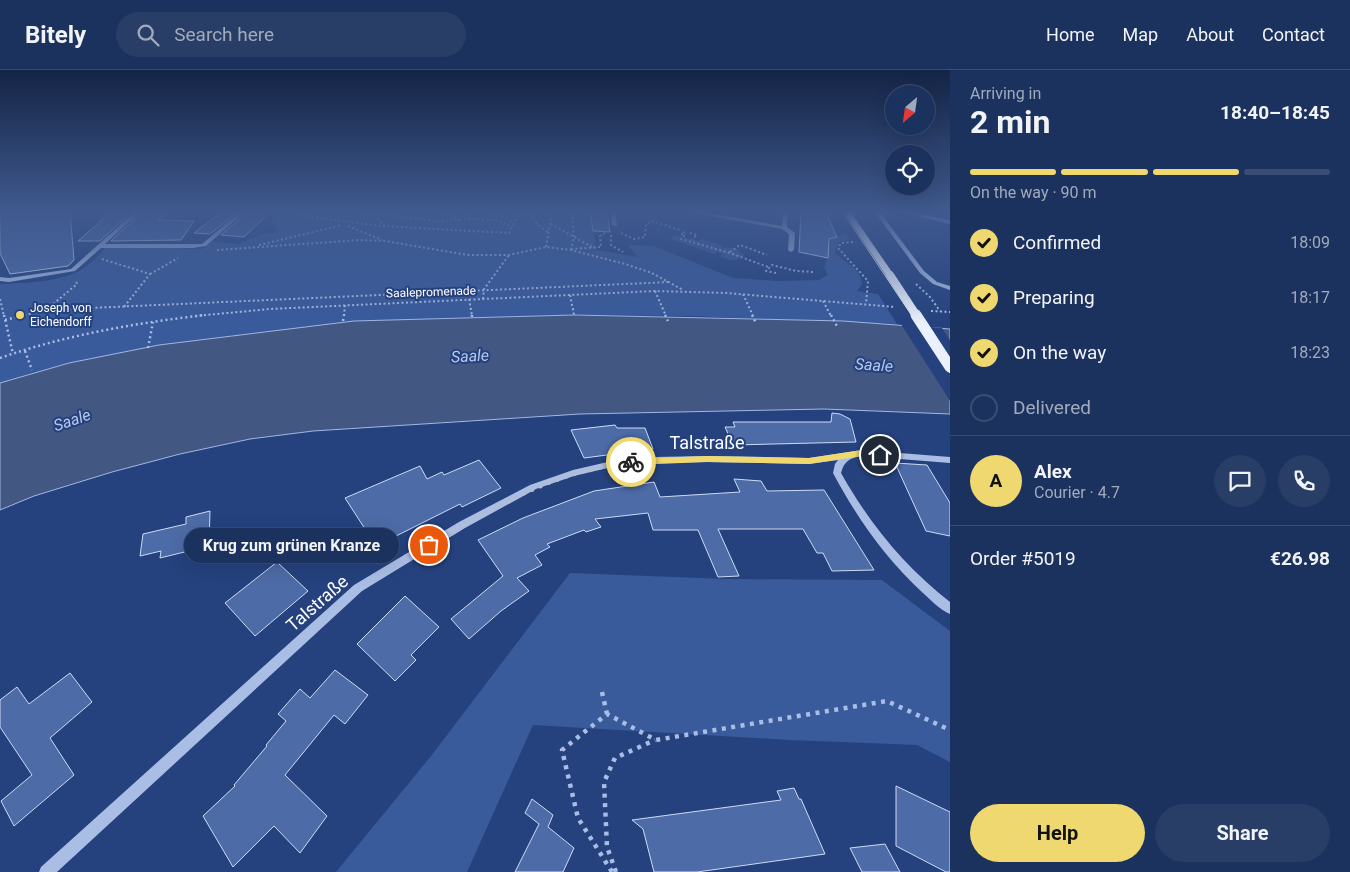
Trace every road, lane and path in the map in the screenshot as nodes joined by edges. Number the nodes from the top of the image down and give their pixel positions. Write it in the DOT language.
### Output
graph roads {
  1 [pos="97,248"];
  2 [pos="233,248"];
  3 [pos="429,248"];
  4 [pos="536,248"];
  5 [pos="564,248"];
  6 [pos="583,248"];
  7 [pos="617,248"];
  8 [pos="717,248"];
  9 [pos="735,248"];
  10 [pos="750,248"];
  11 [pos="838,248"];
  12 [pos="871,248"];
  13 [pos="904,248"];
  14 [pos="571,249"];
  15 [pos="214,250"];
  16 [pos="623,252"];
  17 [pos="730,252"];
  18 [pos="767,254"];
  19 [pos="182,255"];
  20 [pos="509,255"];
  21 [pos="89,256"];
  22 [pos="768,267"];
  23 [pos="73,270"];
  24 [pos="813,272"];
  25 [pos="776,273"];
  26 [pos="150,274"];
  27 [pos="0,278"];
  28 [pos="669,282"];
  29 [pos="563,286"];
  30 [pos="919,288"];
  31 [pos="950,288"];
  32 [pos="484,289"];
  33 [pos="655,291"];
  34 [pos="684,291"];
  35 [pos="743,294"];
  36 [pos="569,295"];
  37 [pos="0,299"];
  38 [pos="469,299"];
  39 [pos="483,299"];
  40 [pos="823,301"];
  41 [pos="345,305"];
  42 [pos="124,307"];
  43 [pos="46,310"];
  44 [pos="941,312"];
  45 [pos="574,315"];
  46 [pos="472,317"];
  47 [pos="5,320"];
  48 [pos="343,321"];
  49 [pos="668,321"];
  50 [pos="153,322"];
  51 [pos="756,323"];
  52 [pos="838,328"];
  53 [pos="148,348"];
  54 [pos="24,351"];
  55 [pos="13,354"];
  56 [pos="0,358"];
  57 [pos="950,366"];
  58 [pos="32,370"];
  59 [pos="848,455"];
  60 [pos="950,460"];
  61 [pos="950,609"];
  62 [pos="602,692"];
  63 [pos="607,714"];
  64 [pos="950,730"];
  65 [pos="656,740"];
  66 [pos="46,872"];
  67 [pos="614,872"];
  1 -- 21 [label="street"];
  2 -- 15 [label="path"];
  3 -- 20 [label="path"];
  4 -- 20 [label="path"];
  5 -- 14 [label="path"];
  6 -- 14 [label="path"];
  7 -- 16 [label="path"];
  8 -- 17 [label="path"];
  9 -- 17 [label="path"];
  10 -- 18 [label="path"];
  11 -- 40 [label="path, Saalepromenade"];
  12 -- 57 [label="main road, bridge"];
  13 -- 31 [label="street"];
  14 -- 28 [label="path"];
  17 -- 22 [label="path"];
  19 -- 26 [label="path"];
  20 -- 32 [label="path"];
  21 -- 23 [label="street"];
  21 -- 26 [label="path"];
  22 -- 24 [label="path"];
  22 -- 25 [label="path"];
  23 -- 27 [label="street"];
  23 -- 43 [label="path"];
  26 -- 42 [label="path"];
  28 -- 29 [label="path"];
  28 -- 34 [label="path"];
  29 -- 32 [label="path"];
  29 -- 36 [label="path"];
  30 -- 44 [label="path"];
  32 -- 39 [label="path"];
  32 -- 42 [label="path"];
  33 -- 34 [label="path, Saalepromenade"];
  33 -- 36 [label="path, Saalepromenade"];
  33 -- 49 [label="path"];
  34 -- 35 [label="path, Saalepromenade"];
  35 -- 40 [label="path, Saalepromenade"];
  35 -- 51 [label="path"];
  36 -- 39 [label="path, Saalepromenade"];
  36 -- 45 [label="path"];
  37 -- 47 [label="path"];
  38 -- 39 [label="path, Saalepromenade"];
  38 -- 41 [label="path, Saalepromenade"];
  38 -- 46 [label="path"];
  40 -- 52 [label="path"];
  41 -- 48 [label="path"];
  41 -- 50 [label="path, Saalepromenade"];
  42 -- 43 [label="path"];
  43 -- 47 [label="path"];
  47 -- 55 [label="path"];
  50 -- 53 [label="path"];
  50 -- 54 [label="path, Saalepromenade"];
  54 -- 55 [label="path, Saalepromenade"];
  54 -- 58 [label="path"];
  55 -- 56 [label="path, Saalepromenade"];
  59 -- 60 [label="street, Talstraße"];
  59 -- 61 [label="street"];
  59 -- 66 [label="street, Talstraße"];
  62 -- 63 [label="path"];
  63 -- 65 [label="path"];
  63 -- 67 [label="path"];
  64 -- 65 [label="path"];
  65 -- 67 [label="path"];
}
